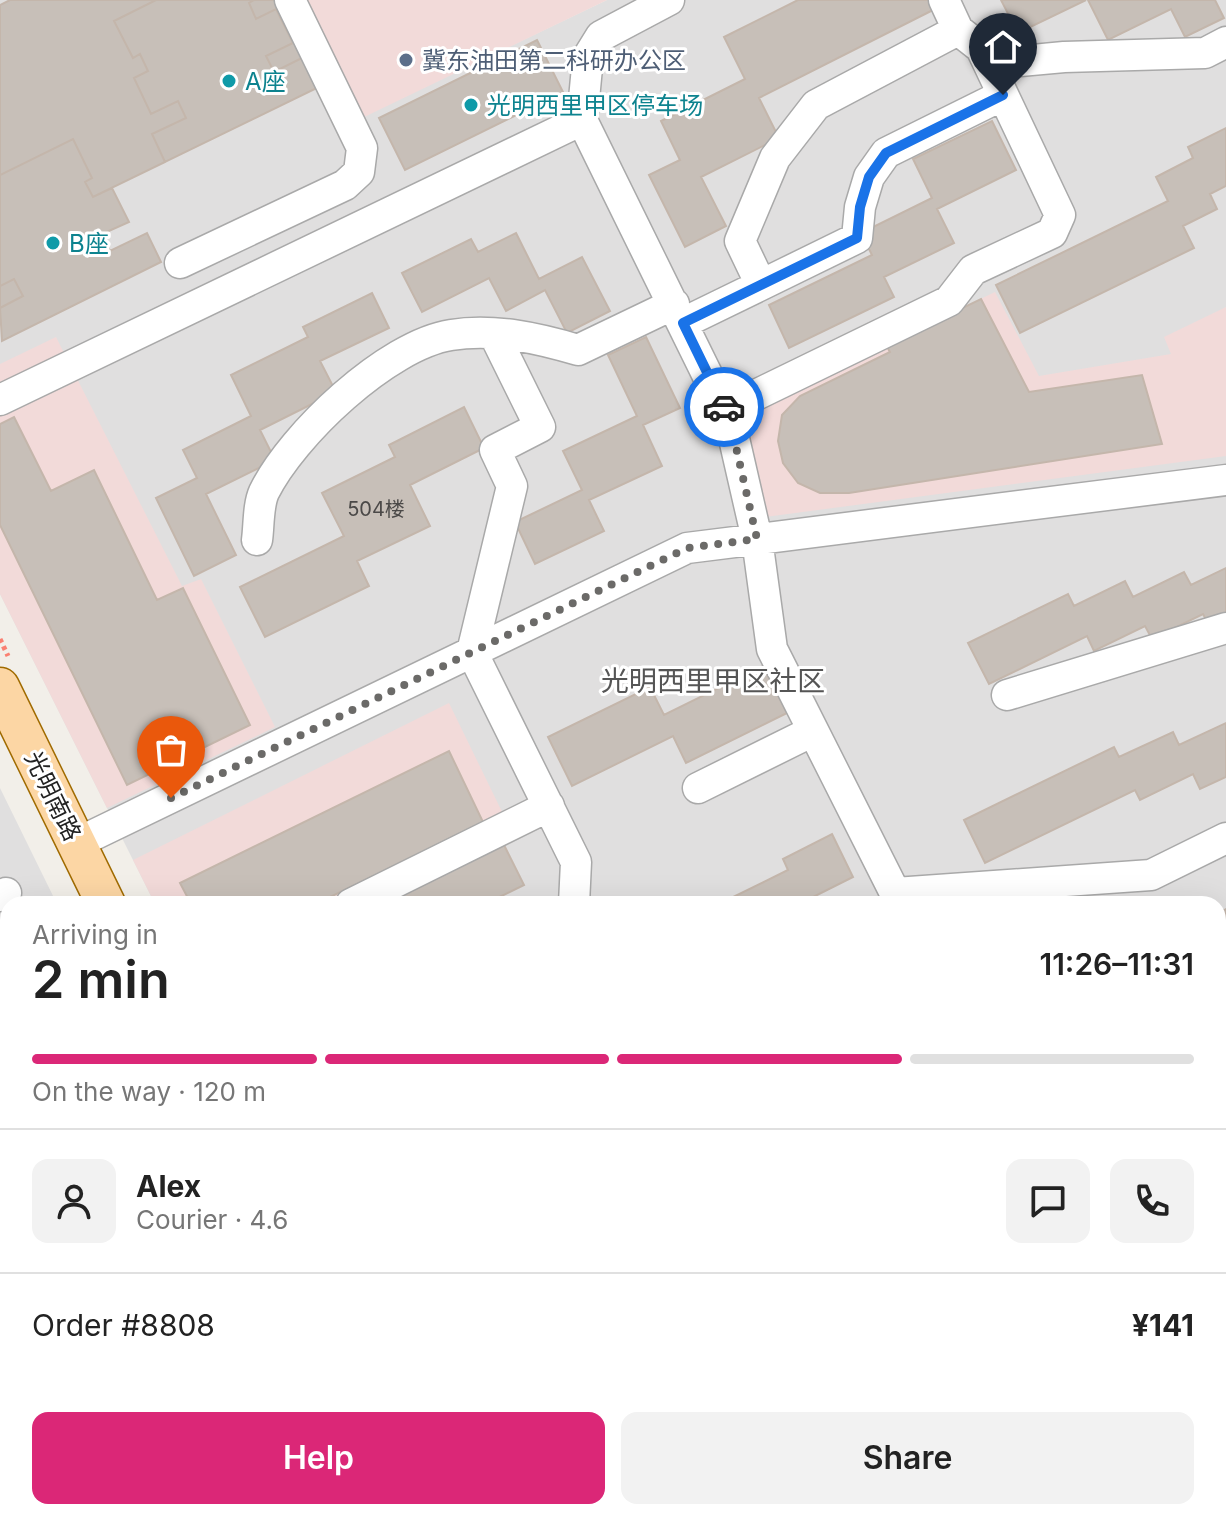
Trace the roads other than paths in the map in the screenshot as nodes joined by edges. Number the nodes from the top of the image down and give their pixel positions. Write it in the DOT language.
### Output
graph roads {
  1 [pos="290,0"];
  2 [pos="669,0"];
  3 [pos="944,0"];
  4 [pos="958,30"];
  5 [pos="1226,42"];
  6 [pos="989,64"];
  7 [pos="1003,95"];
  8 [pos="582,120"];
  9 [pos="180,263"];
  10 [pos="761,285"];
  11 [pos="678,314"];
  12 [pos="494,334"];
  13 [pos="0,400"];
  14 [pos="725,410"];
  15 [pos="1226,480"];
  16 [pos="757,539"];
  17 [pos="257,540"];
  18 [pos="1226,628"];
  19 [pos="472,652"];
  20 [pos="0,687"];
  21 [pos="1007,695"];
  22 [pos="813,731"];
  23 [pos="698,788"];
  24 [pos="549,806"];
  25 [pos="1226,838"];
  26 [pos="77,843"];
  27 [pos="102,896"];
  28 [pos="367,896"];
  29 [pos="574,896"];
  30 [pos="891,896"];
  31 [pos="924,896"];
  1 -- 9 [label="street"];
  2 -- 8 [label="street"];
  3 -- 4 [label="street"];
  4 -- 6 [label="street"];
  4 -- 10 [label="street"];
  5 -- 6 [label="street"];
  6 -- 7 [label="street"];
  7 -- 10 [label="street"];
  7 -- 14 [label="street"];
  8 -- 11 [label="street"];
  8 -- 13 [label="street"];
  10 -- 11 [label="street"];
  11 -- 12 [label="street"];
  11 -- 14 [label="street"];
  12 -- 17 [label="street"];
  12 -- 19 [label="street"];
  14 -- 16 [label="street"];
  15 -- 16 [label="street"];
  16 -- 19 [label="street"];
  16 -- 22 [label="street"];
  18 -- 21 [label="street"];
  19 -- 24 [label="street"];
  19 -- 26 [label="street"];
  20 -- 26 [label="main road, 光明南路"];
  22 -- 23 [label="street"];
  22 -- 30 [label="street"];
  24 -- 28 [label="street"];
  24 -- 29 [label="street"];
  25 -- 31 [label="street"];
  26 -- 27 [label="main road, 光明南路"];
}
